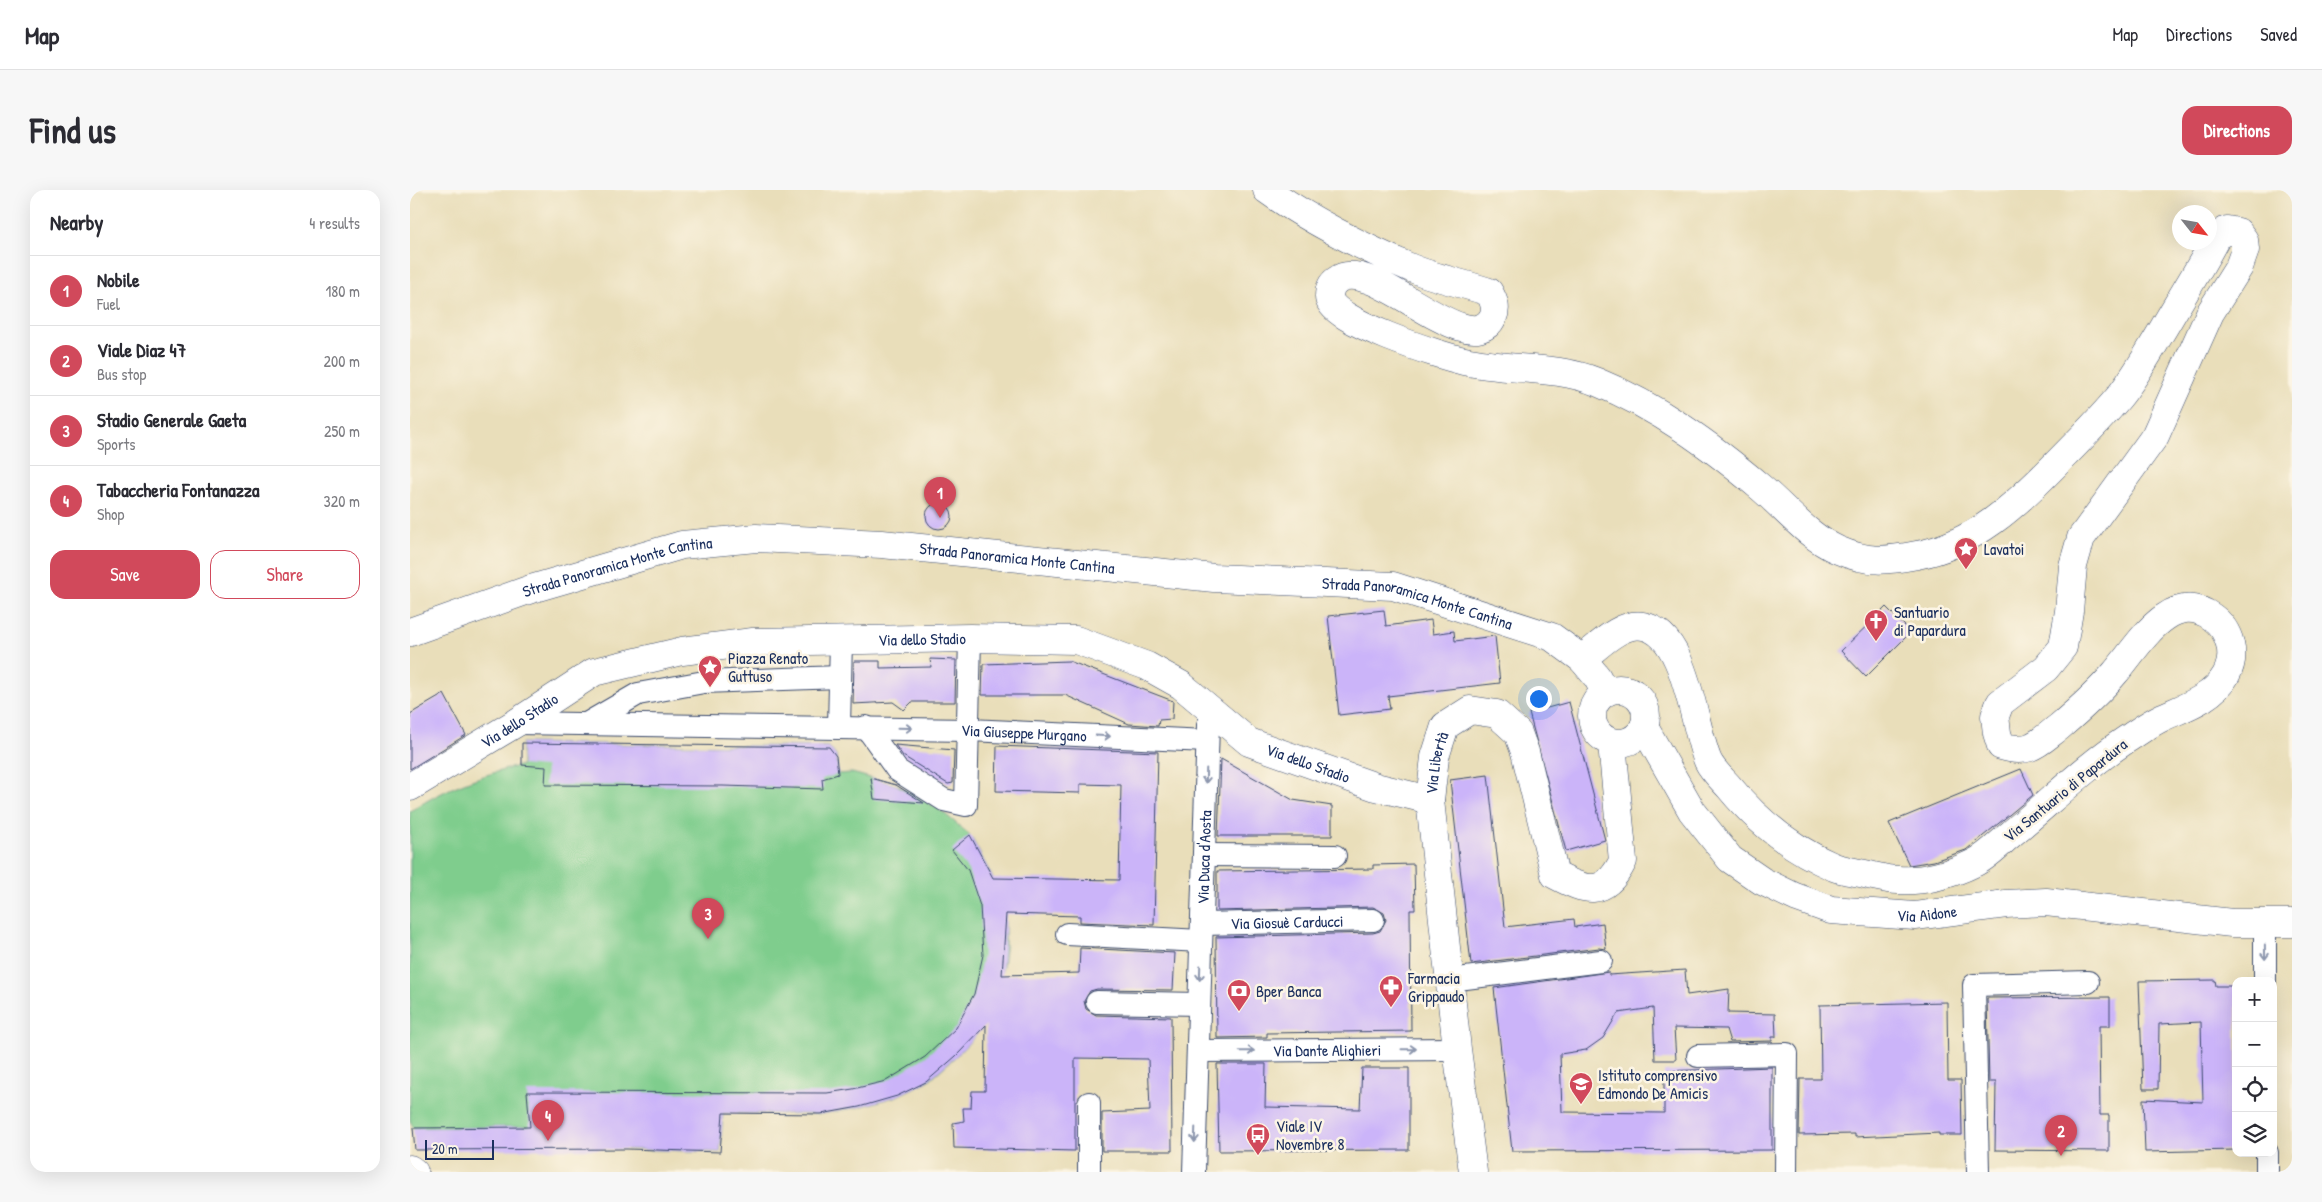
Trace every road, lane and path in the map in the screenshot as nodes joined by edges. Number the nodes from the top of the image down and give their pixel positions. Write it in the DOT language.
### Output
graph roads {
  1 [pos="1267,190"];
  2 [pos="410,632"];
  3 [pos="970,638"];
  4 [pos="841,640"];
  5 [pos="1582,659"];
  6 [pos="840,677"];
  7 [pos="1605,692"];
  8 [pos="1208,710"];
  9 [pos="516,723"];
  10 [pos="587,724"];
  11 [pos="839,726"];
  12 [pos="866,727"];
  13 [pos="1644,728"];
  14 [pos="969,730"];
  15 [pos="1207,741"];
  16 [pos="1612,743"];
  17 [pos="410,787"];
  18 [pos="1430,800"];
  19 [pos="1204,855"];
  20 [pos="1335,856"];
  21 [pos="1373,920"];
  22 [pos="2265,923"];
  23 [pos="2292,923"];
  24 [pos="1201,932"];
  25 [pos="1067,934"];
  26 [pos="1601,961"];
  27 [pos="2266,977"];
  28 [pos="1450,980"];
  29 [pos="2088,982"];
  30 [pos="1097,1002"];
  31 [pos="1199,1004"];
  32 [pos="1457,1049"];
  33 [pos="1198,1051"];
  34 [pos="1698,1056"];
  35 [pos="1089,1103"];
  36 [pos="2267,1157"];
  37 [pos="410,1169"];
  38 [pos="414,1172"];
  39 [pos="1089,1172"];
  40 [pos="1194,1172"];
  41 [pos="1473,1172"];
  42 [pos="1786,1172"];
  43 [pos="1978,1172"];
  44 [pos="2267,1172"];
  1 -- 5 [label="street, Via Santuario di Papardura"];
  2 -- 5 [label="street, Strada Panoramica Monte Cantina"];
  3 -- 4 [label="street, Via dello Stadio"];
  3 -- 8 [label="street, Via dello Stadio"];
  3 -- 14 [label="street"];
  4 -- 6 [label="street"];
  4 -- 9 [label="street, Via dello Stadio"];
  5 -- 7 [label="street, Strada Panoramica Monte Cantina"];
  6 -- 10 [label="street"];
  6 -- 11 [label="street"];
  7 -- 13 [label="street"];
  7 -- 16 [label="street"];
  8 -- 15 [label="street, Via Duca d'Aosta"];
  8 -- 18 [label="street, Via dello Stadio"];
  9 -- 10 [label="street, Via Giuseppe Murgano"];
  9 -- 17 [label="street, Via dello Stadio"];
  10 -- 11 [label="street, Via Giuseppe Murgano"];
  11 -- 12 [label="street, Via Giuseppe Murgano"];
  12 -- 14 [label="street, Via Giuseppe Murgano, one-way"];
  12 -- 14 [label="street"];
  13 -- 16 [label="street"];
  13 -- 22 [label="street, Via Aidone"];
  14 -- 15 [label="street, Via Giuseppe Murgano, one-way"];
  15 -- 19 [label="street, Via Duca d'Aosta, one-way"];
  16 -- 18 [label="street, Via Libertà"];
  18 -- 28 [label="street, Via Libertà"];
  19 -- 20 [label="street"];
  19 -- 24 [label="street, Via Duca d'Aosta"];
  21 -- 24 [label="street, Via Giosuè Carducci"];
  22 -- 23 [label="street, Via Aidone"];
  22 -- 27 [label="street, one-way"];
  24 -- 25 [label="street, Via Giosuè Carducci"];
  24 -- 31 [label="street, Via Duca d'Aosta, one-way"];
  26 -- 28 [label="street"];
  28 -- 32 [label="street, Via Libertà"];
  29 -- 43 [label="street"];
  30 -- 31 [label="street"];
  31 -- 33 [label="street, Via Duca d'Aosta"];
  33 -- 32 [label="street, Via Dante Alighieri, one-way"];
  32 -- 41 [label="street, Via Libertà"];
  33 -- 40 [label="street, Via Duca d'Aosta, one-way"];
  34 -- 42 [label="street"];
  35 -- 39 [label="street"];
  36 -- 44 [label="street"];
  37 -- 38 [label="street"];
}
